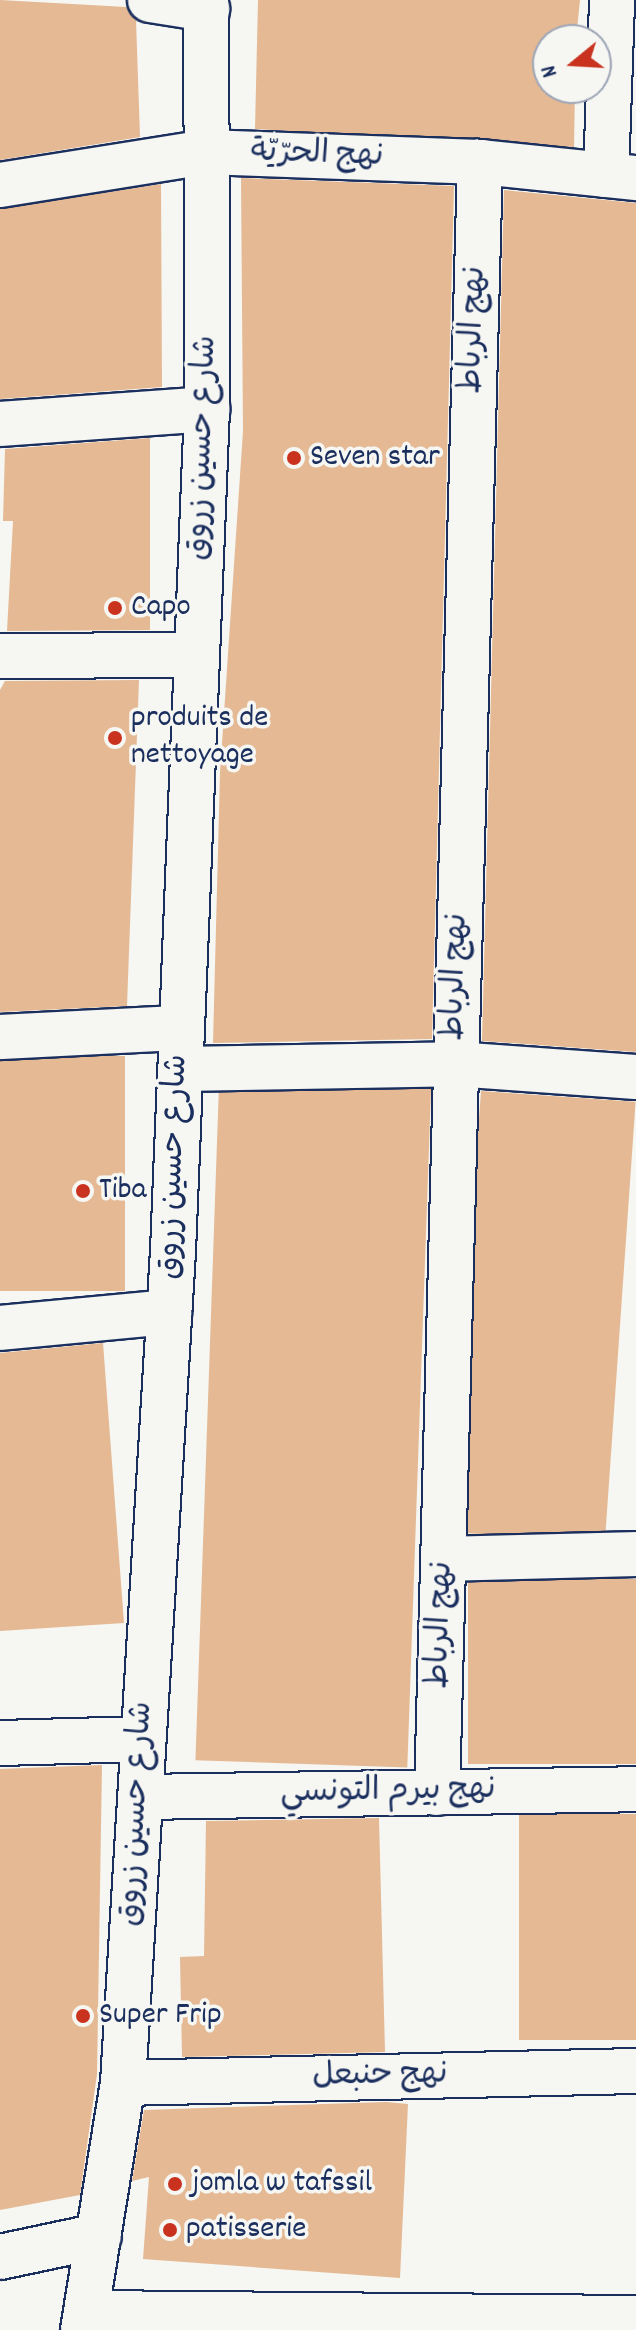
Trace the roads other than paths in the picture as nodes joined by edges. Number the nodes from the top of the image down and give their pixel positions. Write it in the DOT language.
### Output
graph roads {
  1 [pos="150,0"];
  2 [pos="612,0"];
  3 [pos="207,4"];
  4 [pos="205,152"];
  5 [pos="480,162"];
  6 [pos="621,176"];
  7 [pos="0,185"];
  8 [pos="207,409"];
  9 [pos="0,424"];
  10 [pos="197,655"];
  11 [pos="0,656"];
  12 [pos="0,1037"];
  13 [pos="181,1048"];
  14 [pos="455,1064"];
  15 [pos="636,1077"];
  16 [pos="169,1312"];
  17 [pos="0,1328"];
  18 [pos="636,1554"];
  19 [pos="444,1559"];
  20 [pos="140,1739"];
  21 [pos="0,1743"];
  22 [pos="636,1789"];
  23 [pos="437,1793"];
  24 [pos="141,1797"];
  25 [pos="636,2071"];
  26 [pos="123,2083"];
  27 [pos="99,2236"];
  28 [pos="0,2257"];
  29 [pos="636,2318"];
  30 [pos="84,2322"];
  1 -- 3 [label="street"];
  2 -- 6 [label="street"];
  3 -- 4 [label="street, شارع حسين زروق"];
  4 -- 5 [label="street, نهج الحرّيّة"];
  4 -- 7 [label="street, نهج الحرّيّة"];
  4 -- 8 [label="street, شارع حسين زروق"];
  5 -- 6 [label="street, نهج الحرّيّة"];
  5 -- 14 [label="street, نهج الرباط"];
  8 -- 9 [label="street"];
  8 -- 10 [label="street, شارع حسين زروق"];
  10 -- 11 [label="street"];
  10 -- 13 [label="street, شارع حسين زروق"];
  12 -- 13 [label="street"];
  13 -- 14 [label="street"];
  13 -- 16 [label="street, شارع حسين زروق"];
  14 -- 15 [label="street"];
  14 -- 19 [label="street, نهج الرباط"];
  16 -- 17 [label="street"];
  16 -- 20 [label="street, شارع حسين زروق"];
  18 -- 19 [label="street"];
  19 -- 23 [label="street, نهج الرباط"];
  20 -- 21 [label="street"];
  20 -- 24 [label="street, شارع حسين زروق"];
  22 -- 23 [label="street, نهج بيرم التونسي"];
  23 -- 24 [label="street, نهج بيرم التونسي"];
  24 -- 26 [label="street, شارع حسين زروق"];
  25 -- 26 [label="street, نهج حنبعل"];
  26 -- 27 [label="street, شارع حسين زروق"];
  27 -- 28 [label="street"];
  27 -- 30 [label="street, شارع حسين زروق"];
  29 -- 30 [label="street"];
}
